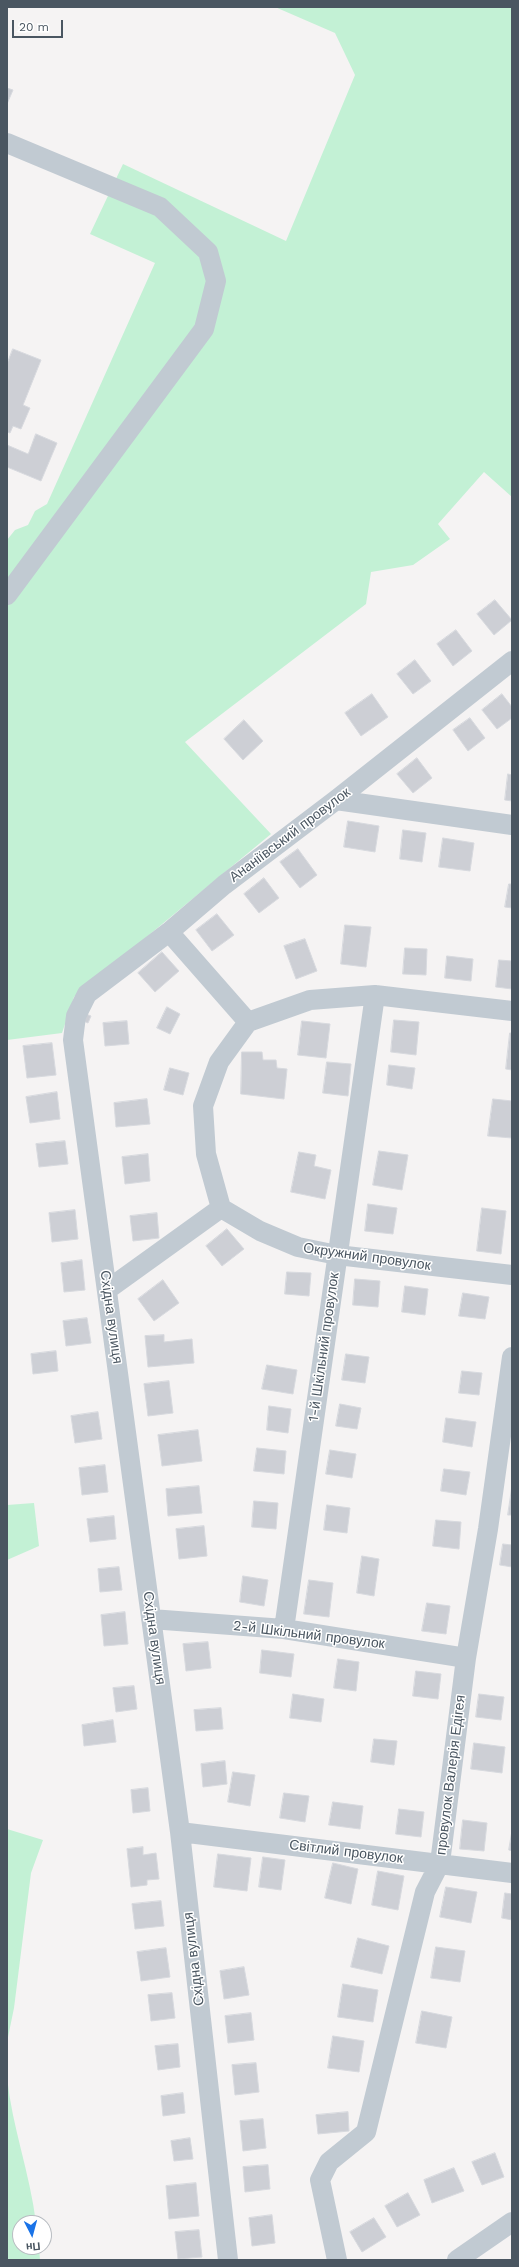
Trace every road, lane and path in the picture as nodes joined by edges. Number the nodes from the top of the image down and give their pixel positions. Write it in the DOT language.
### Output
graph roads {
  1 [pos="7,142"];
  2 [pos="7,595"];
  3 [pos="512,661"];
  4 [pos="336,800"];
  5 [pos="512,825"];
  6 [pos="169,932"];
  7 [pos="375,995"];
  8 [pos="512,1011"];
  9 [pos="76,1016"];
  10 [pos="248,1022"];
  11 [pos="221,1208"];
  12 [pos="337,1255"];
  13 [pos="512,1275"];
  14 [pos="107,1290"];
  15 [pos="512,1357"];
  16 [pos="151,1619"];
  17 [pos="284,1629"];
  18 [pos="466,1658"];
  19 [pos="180,1832"];
  20 [pos="440,1863"];
  21 [pos="512,1873"];
  22 [pos="512,2222"];
  23 [pos="228,2260"];
  24 [pos="337,2260"];
  25 [pos="457,2260"];
  1 -- 2 [label="street"];
  3 -- 4 [label="street, Ананіївський провулок"];
  4 -- 5 [label="street"];
  4 -- 6 [label="street, Ананіївський провулок"];
  6 -- 9 [label="street, Ананіївський провулок"];
  6 -- 10 [label="street"];
  7 -- 8 [label="street"];
  7 -- 10 [label="street"];
  7 -- 12 [label="street, 1-й Шкільний провулок"];
  9 -- 14 [label="street, Східна вулиця"];
  10 -- 11 [label="street"];
  11 -- 12 [label="street, Окружний провулок"];
  11 -- 14 [label="street"];
  12 -- 13 [label="street, Окружний провулок"];
  12 -- 17 [label="street, 1-й Шкільний провулок"];
  14 -- 16 [label="street, Східна вулиця"];
  15 -- 18 [label="street, провулок Валерія Едігея"];
  16 -- 17 [label="street, 2-й Шкільний провулок"];
  16 -- 19 [label="street, Східна вулиця"];
  17 -- 18 [label="street, 2-й Шкільний провулок"];
  18 -- 20 [label="street, провулок Валерія Едігея"];
  19 -- 20 [label="street, Світлий провулок"];
  19 -- 23 [label="street, Східна вулиця"];
  20 -- 21 [label="street, Світлий провулок"];
  20 -- 24 [label="street, провулок Валерія Едігея"];
  22 -- 25 [label="street"];
}
